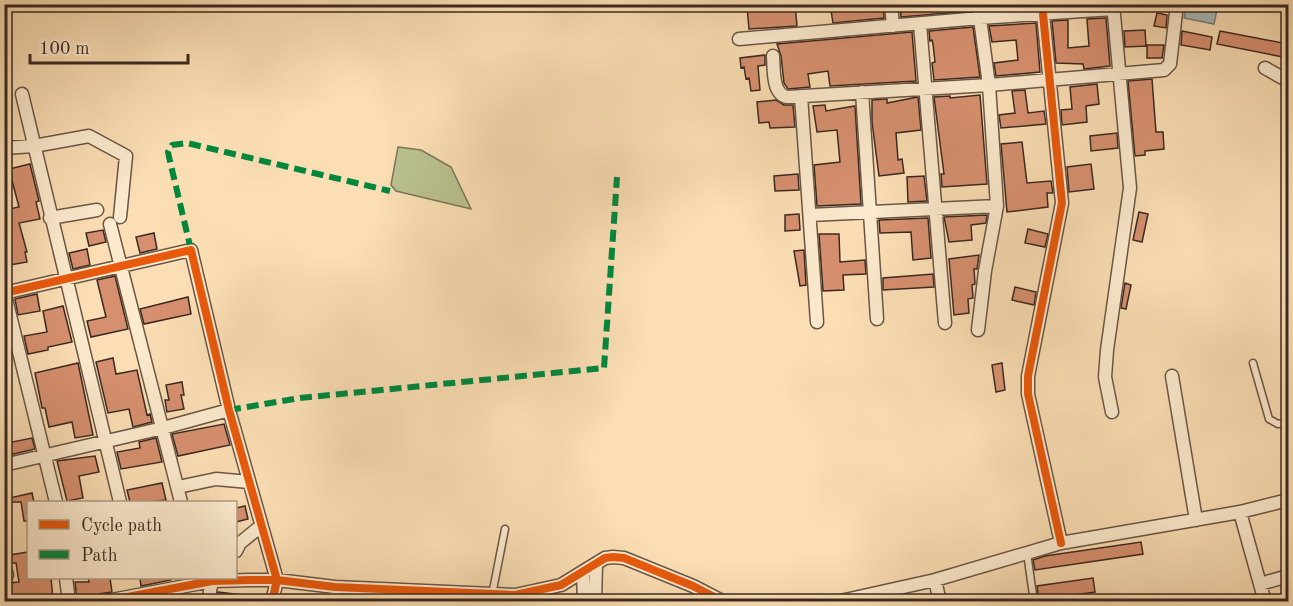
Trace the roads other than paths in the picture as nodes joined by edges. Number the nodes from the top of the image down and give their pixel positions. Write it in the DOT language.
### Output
graph roads {
  1 [pos="891,4"];
  2 [pos="978,4"];
  3 [pos="1177,4"];
  4 [pos="1113,7"];
  5 [pos="1043,14"];
  6 [pos="980,18"];
  7 [pos="920,24"];
  8 [pos="893,26"];
  9 [pos="739,39"];
  10 [pos="773,56"];
  11 [pos="1265,68"];
  12 [pos="1119,74"];
  13 [pos="1049,80"];
  14 [pos="1288,81"];
  15 [pos="989,84"];
  16 [pos="926,88"];
  17 [pos="862,92"];
  18 [pos="22,94"];
  19 [pos="801,96"];
  20 [pos="34,146"];
  21 [pos="4,148"];
  22 [pos="997,206"];
  23 [pos="97,210"];
  24 [pos="936,210"];
  25 [pos="870,212"];
  26 [pos="810,214"];
  27 [pos="50,218"];
  28 [pos="121,267"];
  29 [pos="65,280"];
  30 [pos="5,292"];
  31 [pos="877,320"];
  32 [pos="817,322"];
  33 [pos="945,323"];
  34 [pos="978,330"];
  35 [pos="1253,363"];
  36 [pos="1172,376"];
  37 [pos="229,410"];
  38 [pos="1112,412"];
  39 [pos="1288,423"];
  40 [pos="163,428"];
  41 [pos="105,441"];
  42 [pos="45,456"];
  43 [pos="4,465"];
  44 [pos="249,482"];
  45 [pos="178,487"];
  46 [pos="1288,500"];
  47 [pos="56,501"];
  48 [pos="120,501"];
  49 [pos="182,501"];
  50 [pos="1240,513"];
  51 [pos="1196,520"];
  52 [pos="261,526"];
  53 [pos="505,529"];
  54 [pos="1062,543"];
  55 [pos="237,549"];
  56 [pos="1027,552"];
  57 [pos="596,565"];
  58 [pos="583,572"];
  59 [pos="1288,576"];
  60 [pos="66,579"];
  61 [pos="228,579"];
  62 [pos="277,580"];
  63 [pos="935,580"];
  64 [pos="212,581"];
  65 [pos="1260,584"];
  66 [pos="335,587"];
  67 [pos="177,588"];
  68 [pos="421,596"];
  69 [pos="702,596"];
  70 [pos="492,598"];
  71 [pos="868,598"];
  72 [pos="69,602"];
  73 [pos="101,602"];
  74 [pos="175,602"];
  75 [pos="208,602"];
  76 [pos="272,602"];
  77 [pos="332,602"];
  78 [pos="584,602"];
  79 [pos="595,602"];
  80 [pos="724,602"];
  81 [pos="836,602"];
  82 [pos="940,602"];
  83 [pos="1034,602"];
  84 [pos="1265,602"];
  1 -- 8 [label="street"];
  2 -- 6 [label="street"];
  3 -- 12 [label="street"];
  4 -- 5 [label="street"];
  4 -- 12 [label="street"];
  5 -- 6 [label="street"];
  5 -- 13 [label="street"];
  6 -- 7 [label="street"];
  6 -- 15 [label="street"];
  7 -- 8 [label="street"];
  7 -- 16 [label="street"];
  8 -- 9 [label="street"];
  10 -- 19 [label="street"];
  11 -- 14 [label="street"];
  12 -- 13 [label="street"];
  12 -- 38 [label="street"];
  13 -- 15 [label="street"];
  13 -- 54 [label="street"];
  15 -- 16 [label="street"];
  15 -- 22 [label="street"];
  16 -- 17 [label="street"];
  16 -- 24 [label="street"];
  17 -- 19 [label="street"];
  17 -- 25 [label="street"];
  18 -- 20 [label="street"];
  19 -- 26 [label="street"];
  20 -- 21 [label="street"];
  20 -- 27 [label="street"];
  20 -- 28 [label="street"];
  22 -- 24 [label="street"];
  22 -- 34 [label="street"];
  23 -- 27 [label="street"];
  24 -- 25 [label="street"];
  24 -- 33 [label="street"];
  25 -- 26 [label="street"];
  25 -- 31 [label="street"];
  26 -- 32 [label="street"];
  27 -- 29 [label="street"];
  28 -- 29 [label="street"];
  28 -- 37 [label="street"];
  28 -- 40 [label="street"];
  29 -- 30 [label="street"];
  29 -- 41 [label="street"];
  30 -- 42 [label="street"];
  35 -- 39 [label="lane"];
  36 -- 51 [label="street"];
  37 -- 40 [label="street"];
  37 -- 44 [label="street"];
  40 -- 41 [label="street"];
  40 -- 45 [label="street"];
  41 -- 42 [label="street"];
  41 -- 48 [label="street"];
  42 -- 43 [label="street"];
  42 -- 47 [label="street"];
  44 -- 45 [label="street"];
  44 -- 52 [label="street"];
  45 -- 49 [label="street"];
  46 -- 50 [label="street"];
  50 -- 51 [label="street"];
  50 -- 65 [label="street"];
  51 -- 54 [label="street"];
  52 -- 55 [label="street"];
  52 -- 62 [label="street"];
  53 -- 70 [label="lane"];
  54 -- 56 [label="street"];
  56 -- 63 [label="street"];
  56 -- 83 [label="lane"];
  57 -- 58 [label="street"];
  57 -- 69 [label="street"];
  57 -- 79 [label="street"];
  58 -- 70 [label="street"];
  58 -- 78 [label="street"];
  59 -- 65 [label="street"];
  60 -- 72 [label="street"];
  61 -- 62 [label="street"];
  61 -- 64 [label="street"];
  62 -- 66 [label="street"];
  62 -- 76 [label="street"];
  63 -- 71 [label="street"];
  63 -- 82 [label="street"];
  64 -- 67 [label="street"];
  64 -- 75 [label="street"];
  65 -- 84 [label="street"];
  66 -- 68 [label="street"];
  66 -- 77 [label="street"];
  67 -- 73 [label="street"];
  67 -- 74 [label="street"];
  68 -- 70 [label="street"];
  69 -- 80 [label="street"];
  71 -- 81 [label="street"];
}
